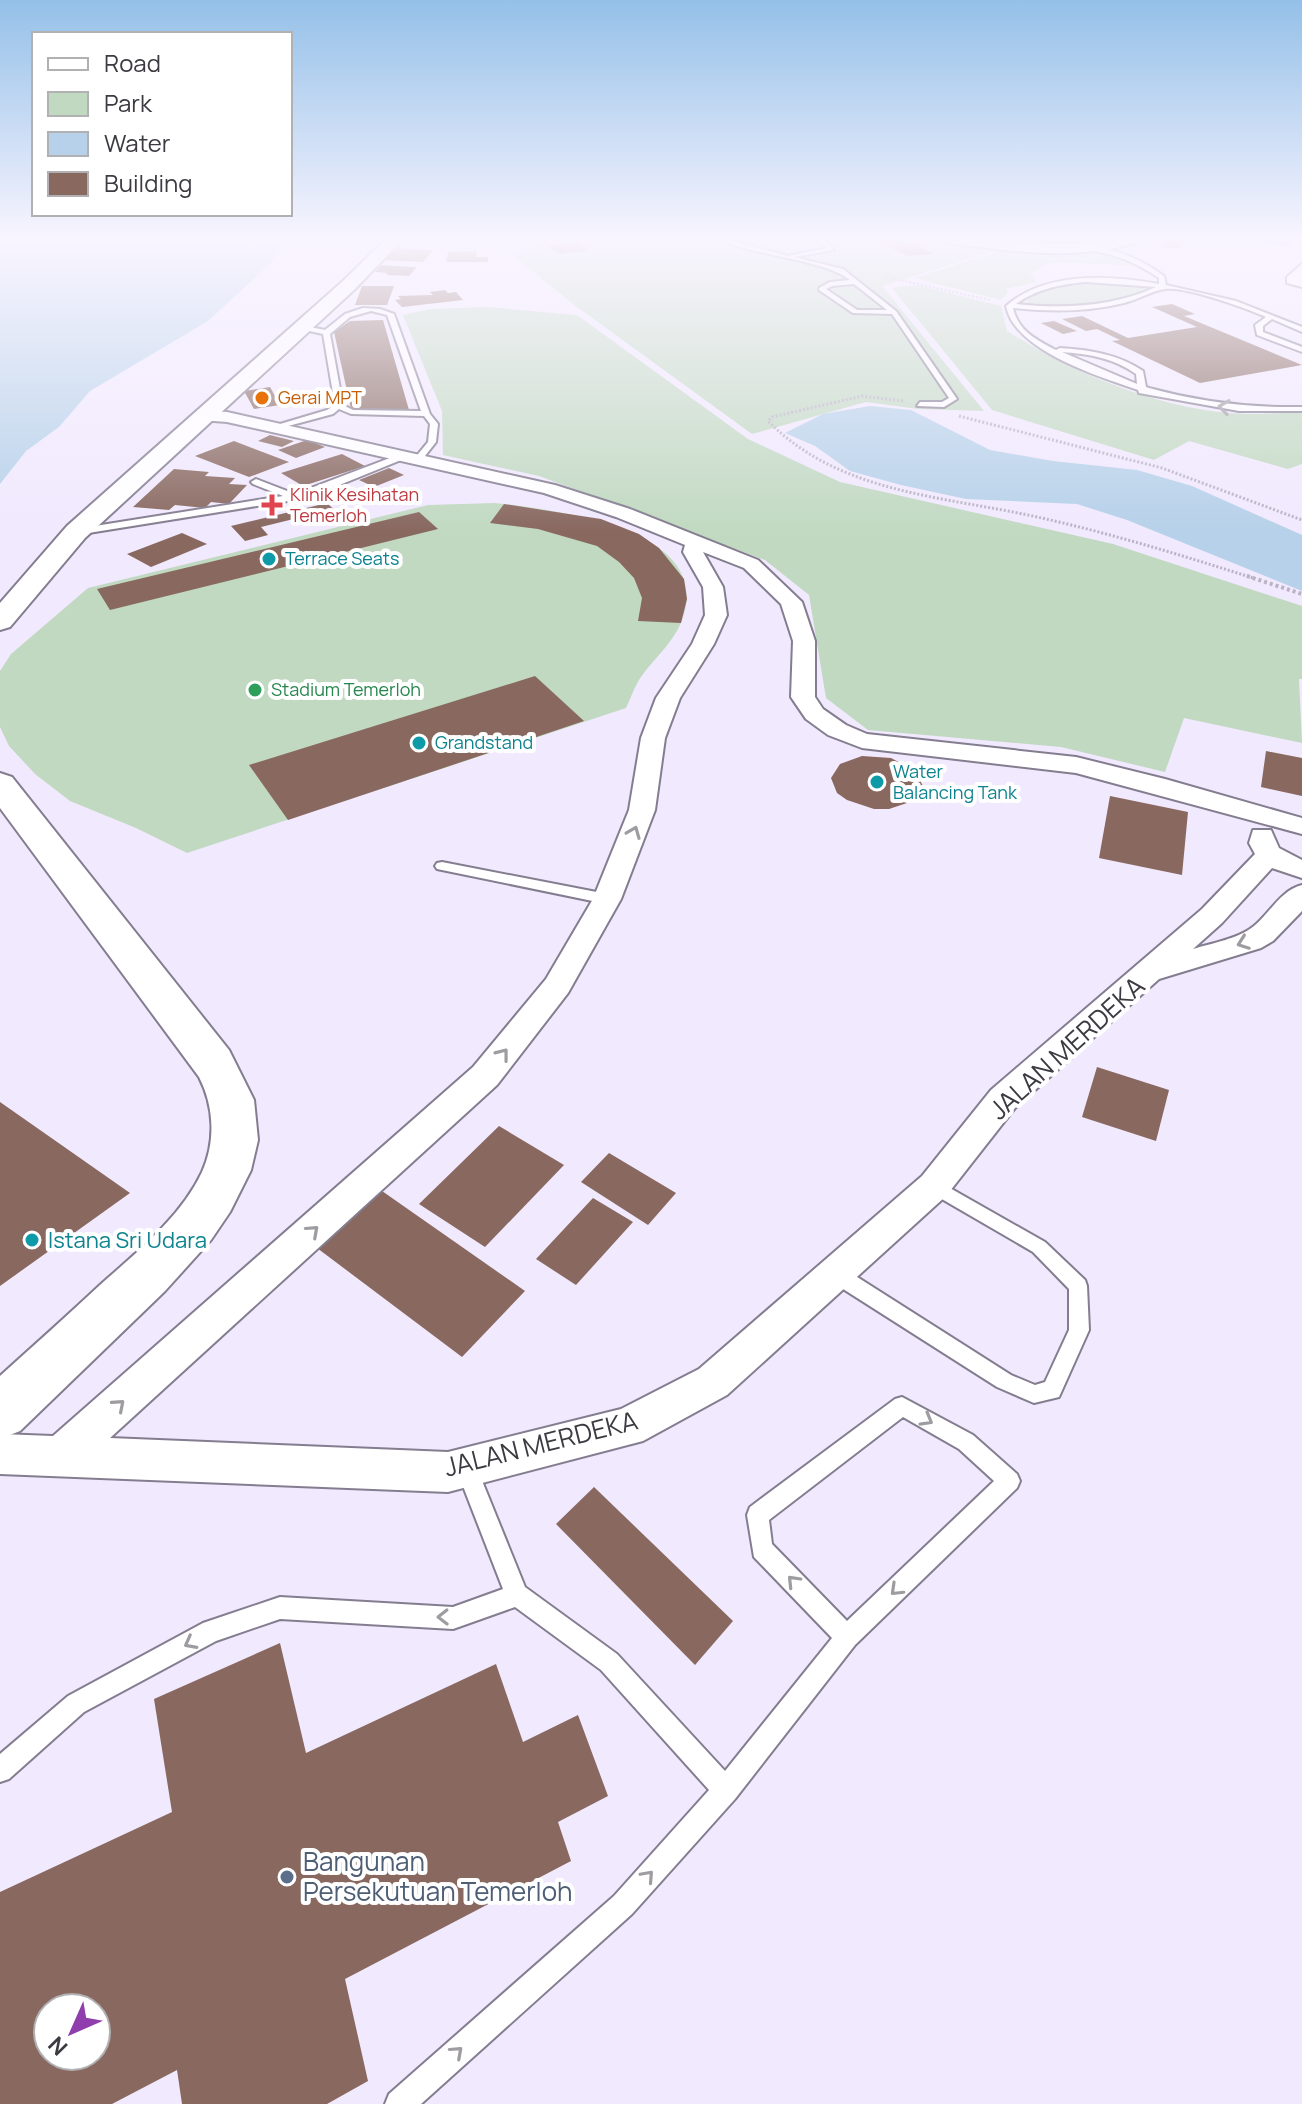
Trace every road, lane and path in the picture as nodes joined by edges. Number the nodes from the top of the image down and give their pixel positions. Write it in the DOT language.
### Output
graph roads {
  1 [pos="293,336"];
  2 [pos="327,336"];
  3 [pos="398,336"];
  4 [pos="910,336"];
  5 [pos="1028,336"];
  6 [pos="1268,336"];
  7 [pos="1049,349"];
  8 [pos="1302,350"];
  9 [pos="1142,391"];
  10 [pos="920,404"];
  11 [pos="339,406"];
  12 [pos="1302,409"];
  13 [pos="426,414"];
  14 [pos="206,416"];
  15 [pos="274,427"];
  16 [pos="410,458"];
  17 [pos="256,482"];
  18 [pos="294,497"];
  19 [pos="1302,520"];
  20 [pos="76,532"];
  21 [pos="696,542"];
  22 [pos="1302,594"];
  23 [pos="0,621"];
  24 [pos="0,784"];
  25 [pos="1221,803"];
  26 [pos="1302,826"];
  27 [pos="1266,844"];
  28 [pos="442,866"];
  29 [pos="1302,869"];
  30 [pos="1302,894"];
  31 [pos="607,899"];
  32 [pos="1151,972"];
  33 [pos="934,1186"];
  34 [pos="836,1274"];
  35 [pos="0,1413"];
  36 [pos="0,1454"];
  37 [pos="61,1456"];
  38 [pos="467,1468"];
  39 [pos="517,1595"];
  40 [pos="847,1637"];
  41 [pos="0,1770"];
  42 [pos="726,1790"];
  43 [pos="399,2104"];
  1 -- 14 [label="main road"];
  2 -- 11 [label="lane"];
  3 -- 13 [label="lane"];
  4 -- 10 [label="lane"];
  5 -- 7 [label="lane"];
  6 -- 8 [label="lane"];
  7 -- 9 [label="lane"];
  7 -- 9 [label="lane"];
  12 -- 9 [label="lane, one-way"];
  10 -- 19 [label="path"];
  10 -- 22 [label="path"];
  11 -- 13 [label="lane"];
  11 -- 15 [label="lane"];
  13 -- 16 [label="lane"];
  14 -- 15 [label="street"];
  14 -- 20 [label="main road"];
  15 -- 16 [label="street"];
  16 -- 18 [label="lane"];
  16 -- 21 [label="street"];
  17 -- 18 [label="lane"];
  18 -- 20 [label="lane"];
  20 -- 23 [label="main road"];
  21 -- 25 [label="street"];
  31 -- 21 [label="street, one-way"];
  24 -- 35 [label="main road"];
  25 -- 26 [label="street"];
  25 -- 27 [label="street"];
  26 -- 27 [label="street"];
  27 -- 29 [label="street"];
  27 -- 32 [label="street, JALAN MERDEKA"];
  28 -- 31 [label="lane"];
  30 -- 32 [label="street, JALAN MERDEKA, one-way"];
  37 -- 31 [label="street, one-way"];
  32 -- 33 [label="street, JALAN MERDEKA"];
  33 -- 34 [label="street, JALAN MERDEKA"];
  33 -- 34 [label="lane"];
  34 -- 38 [label="street, JALAN MERDEKA"];
  36 -- 37 [label="street, JALAN MERDEKA"];
  37 -- 38 [label="street, JALAN MERDEKA"];
  38 -- 39 [label="lane"];
  39 -- 41 [label="lane, one-way"];
  39 -- 42 [label="lane"];
  40 -- 40 [label="lane, one-way"];
  40 -- 42 [label="lane"];
  43 -- 42 [label="lane, one-way"];
}
